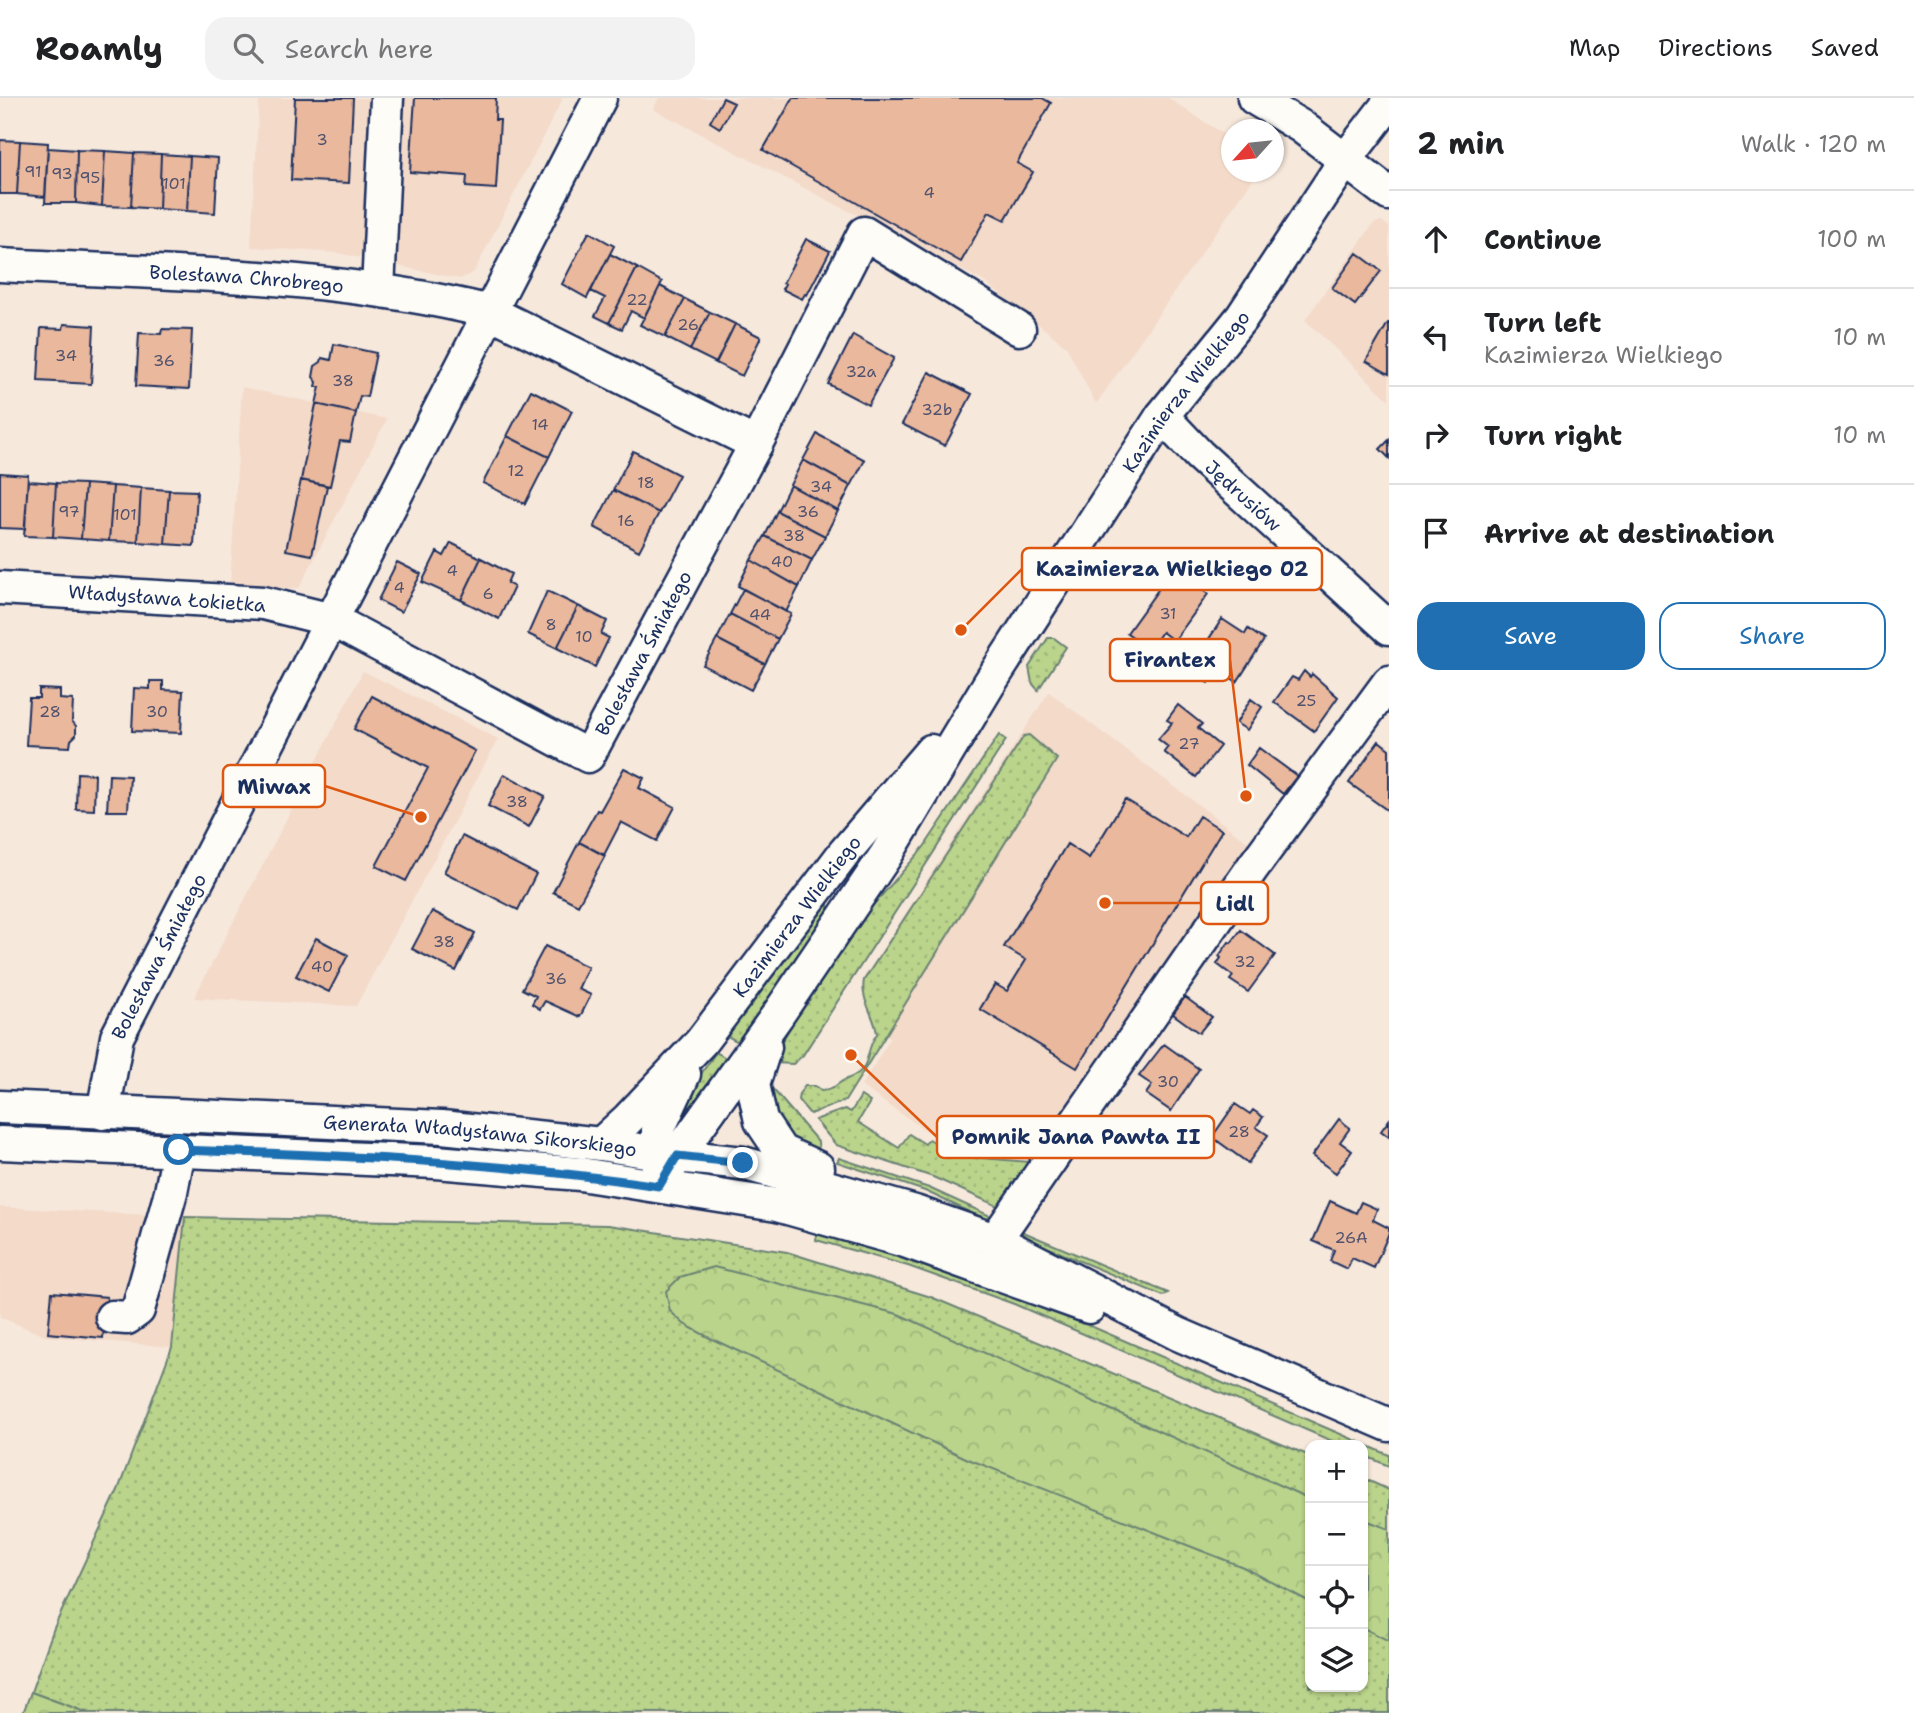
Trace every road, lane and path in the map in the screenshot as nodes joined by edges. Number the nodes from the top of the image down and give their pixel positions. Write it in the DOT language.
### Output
graph roads {
  1 [pos="387,98"];
  2 [pos="600,98"];
  3 [pos="1254,98"];
  4 [pos="1389,103"];
  5 [pos="1346,159"];
  6 [pos="1389,194"];
  7 [pos="0,265"];
  8 [pos="378,290"];
  9 [pos="490,312"];
  10 [pos="1018,329"];
  11 [pos="1162,416"];
  12 [pos="756,444"];
  13 [pos="0,588"];
  14 [pos="332,620"];
  15 [pos="1389,628"];
  16 [pos="1389,682"];
  17 [pos="989,684"];
  18 [pos="777,1016"];
  19 [pos="701,1042"];
  20 [pos="0,1107"];
  21 [pos="103,1113"];
  22 [pos="0,1143"];
  23 [pos="601,1144"];
  24 [pos="179,1150"];
  25 [pos="667,1154"];
  26 [pos="659,1186"];
  27 [pos="915,1212"];
  28 [pos="995,1240"];
  29 [pos="112,1317"];
  30 [pos="1178,1334"];
  31 [pos="1389,1425"];
  1 -- 8 [label="street"];
  2 -- 9 [label="street, Bolesława Śmiałego"];
  3 -- 5 [label="street"];
  4 -- 5 [label="street, Kazimierza Wielkiego"];
  5 -- 6 [label="street"];
  5 -- 11 [label="street, Kazimierza Wielkiego"];
  7 -- 8 [label="street, Bolesława Chrobrego"];
  8 -- 9 [label="street, Bolesława Chrobrego"];
  9 -- 12 [label="street"];
  9 -- 14 [label="street, Bolesława Śmiałego"];
  10 -- 12 [label="street, Bolesława Śmiałego"];
  11 -- 15 [label="street, Jędrusiów"];
  11 -- 17 [label="street, Kazimierza Wielkiego"];
  12 -- 14 [label="street, Bolesława Śmiałego"];
  13 -- 14 [label="street, Władysława Łokietka"];
  14 -- 21 [label="street, Bolesława Śmiałego"];
  16 -- 28 [label="street"];
  17 -- 18 [label="street, Kazimierza Wielkiego"];
  17 -- 19 [label="street, Kazimierza Wielkiego"];
  18 -- 25 [label="street, Kazimierza Wielkiego"];
  18 -- 27 [label="street, Kazimierza Wielkiego"];
  19 -- 23 [label="street, Kazimierza Wielkiego"];
  19 -- 25 [label="street"];
  20 -- 21 [label="street, Generała Władysława Sikorskiego"];
  21 -- 23 [label="street, Generała Władysława Sikorskiego"];
  22 -- 24 [label="street, Generała Władysława Sikorskiego"];
  23 -- 25 [label="street, Generała Władysława Sikorskiego"];
  24 -- 26 [label="street, Generała Władysława Sikorskiego"];
  24 -- 29 [label="street"];
  25 -- 26 [label="street"];
  25 -- 27 [label="street, Generała Władysława Sikorskiego"];
  26 -- 30 [label="street, Generała Władysława Sikorskiego"];
  27 -- 28 [label="street, Generała Władysława Sikorskiego"];
  28 -- 30 [label="street, Generała Władysława Sikorskiego"];
  30 -- 31 [label="street, Generała Władysława Sikorskiego"];
}
